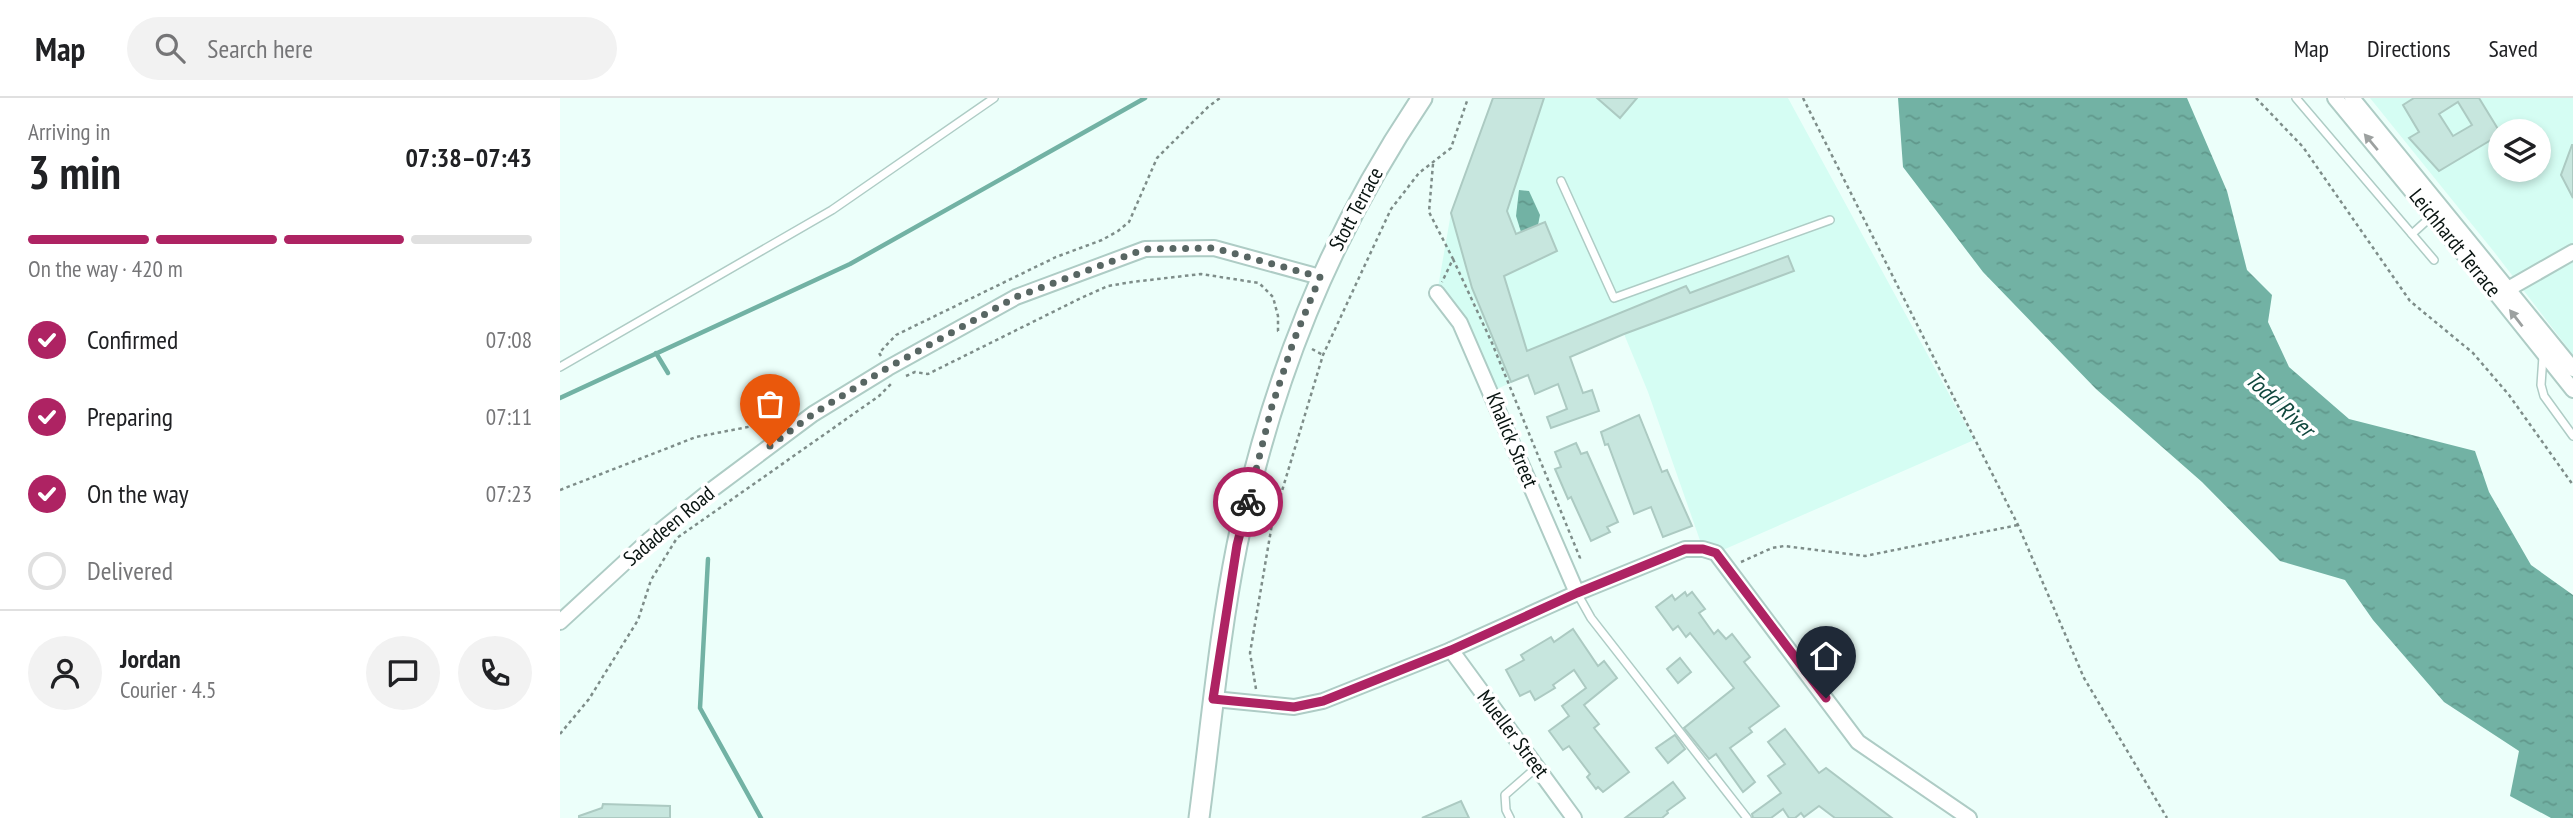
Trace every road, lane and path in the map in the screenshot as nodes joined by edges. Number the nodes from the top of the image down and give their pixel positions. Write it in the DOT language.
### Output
graph roads {
  1 [pos="994,98"];
  2 [pos="1220,98"];
  3 [pos="1422,98"];
  4 [pos="1468,98"];
  5 [pos="1802,98"];
  6 [pos="2256,98"];
  7 [pos="2296,98"];
  8 [pos="2335,98"];
  9 [pos="2352,98"];
  10 [pos="1433,164"];
  11 [pos="1561,181"];
  12 [pos="2437,211"];
  13 [pos="1830,220"];
  14 [pos="2412,234"];
  15 [pos="2573,252"];
  16 [pos="1453,259"];
  17 [pos="2434,260"];
  18 [pos="1320,277"];
  19 [pos="2504,292"];
  20 [pos="1437,293"];
  21 [pos="1294,340"];
  22 [pos="2543,352"];
  23 [pos="1323,355"];
  24 [pos="560,367"];
  25 [pos="2573,369"];
  26 [pos="891,374"];
  27 [pos="2573,390"];
  28 [pos="787,419"];
  29 [pos="2573,436"];
  30 [pos="2573,485"];
  31 [pos="560,490"];
  32 [pos="2018,525"];
  33 [pos="1728,568"];
  34 [pos="1570,576"];
  35 [pos="1577,593"];
  36 [pos="560,622"];
  37 [pos="1451,650"];
  38 [pos="1213,699"];
  39 [pos="1259,704"];
  40 [pos="560,734"];
  41 [pos="1538,766"];
  42 [pos="1199,818"];
  43 [pos="1510,818"];
  44 [pos="1574,818"];
  45 [pos="1747,818"];
  46 [pos="1969,818"];
  47 [pos="2167,818"];
  1 -- 24 [label="lane"];
  2 -- 26 [label="path"];
  3 -- 18 [label="main road, Stott Terrace"];
  4 -- 10 [label="path"];
  5 -- 32 [label="path"];
  6 -- 30 [label="path"];
  7 -- 14 [label="lane"];
  12 -- 8 [label="street, Leichhardt Terrace, one-way"];
  9 -- 12 [label="street, Leichhardt Terrace"];
  10 -- 16 [label="path"];
  10 -- 23 [label="path"];
  11 -- 13 [label="lane"];
  12 -- 14 [label="lane"];
  12 -- 19 [label="street, Leichhardt Terrace"];
  14 -- 17 [label="lane"];
  15 -- 19 [label="street"];
  16 -- 20 [label="path"];
  16 -- 34 [label="path"];
  18 -- 21 [label="main road, Stott Terrace"];
  18 -- 26 [label="street, Sadadeen Road"];
  22 -- 19 [label="street, Leichhardt Terrace, one-way"];
  19 -- 25 [label="street, Leichhardt Terrace"];
  20 -- 34 [label="street, Khalick Street"];
  21 -- 23 [label="path"];
  21 -- 26 [label="path"];
  21 -- 38 [label="main road, Stott Terrace"];
  22 -- 27 [label="street, Leichhardt Terrace"];
  22 -- 29 [label="lane"];
  23 -- 39 [label="path"];
  26 -- 36 [label="street, Sadadeen Road"];
  26 -- 40 [label="path"];
  28 -- 31 [label="path"];
  32 -- 33 [label="path"];
  32 -- 47 [label="path"];
  33 -- 35 [label="street"];
  33 -- 46 [label="street"];
  34 -- 35 [label="street, Khalick Street"];
  35 -- 37 [label="street"];
  35 -- 45 [label="lane"];
  37 -- 39 [label="street"];
  37 -- 41 [label="street, Mueller Street"];
  38 -- 39 [label="street"];
  38 -- 42 [label="main road, Stott Terrace"];
  41 -- 43 [label="lane"];
  41 -- 44 [label="street, Mueller Street"];
}
